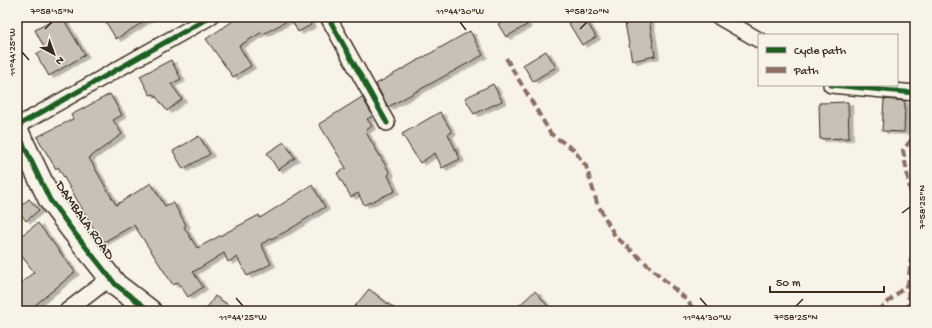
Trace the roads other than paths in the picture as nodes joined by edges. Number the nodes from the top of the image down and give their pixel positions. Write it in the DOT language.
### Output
graph roads {
  1 [pos="210,17"];
  2 [pos="328,17"];
  3 [pos="719,17"];
  4 [pos="758,39"];
  5 [pos="842,86"];
  6 [pos="915,93"];
  7 [pos="387,123"];
  8 [pos="17,126"];
  9 [pos="17,131"];
  10 [pos="110,278"];
  11 [pos="67,311"];
  12 [pos="150,311"];
  1 -- 8 [label="street"];
  2 -- 7 [label="street"];
  3 -- 4 [label="street"];
  5 -- 6 [label="street"];
  9 -- 10 [label="street, DAMBALA ROAD"];
  10 -- 11 [label="street"];
  10 -- 12 [label="street, DAMBALA ROAD"];
}
